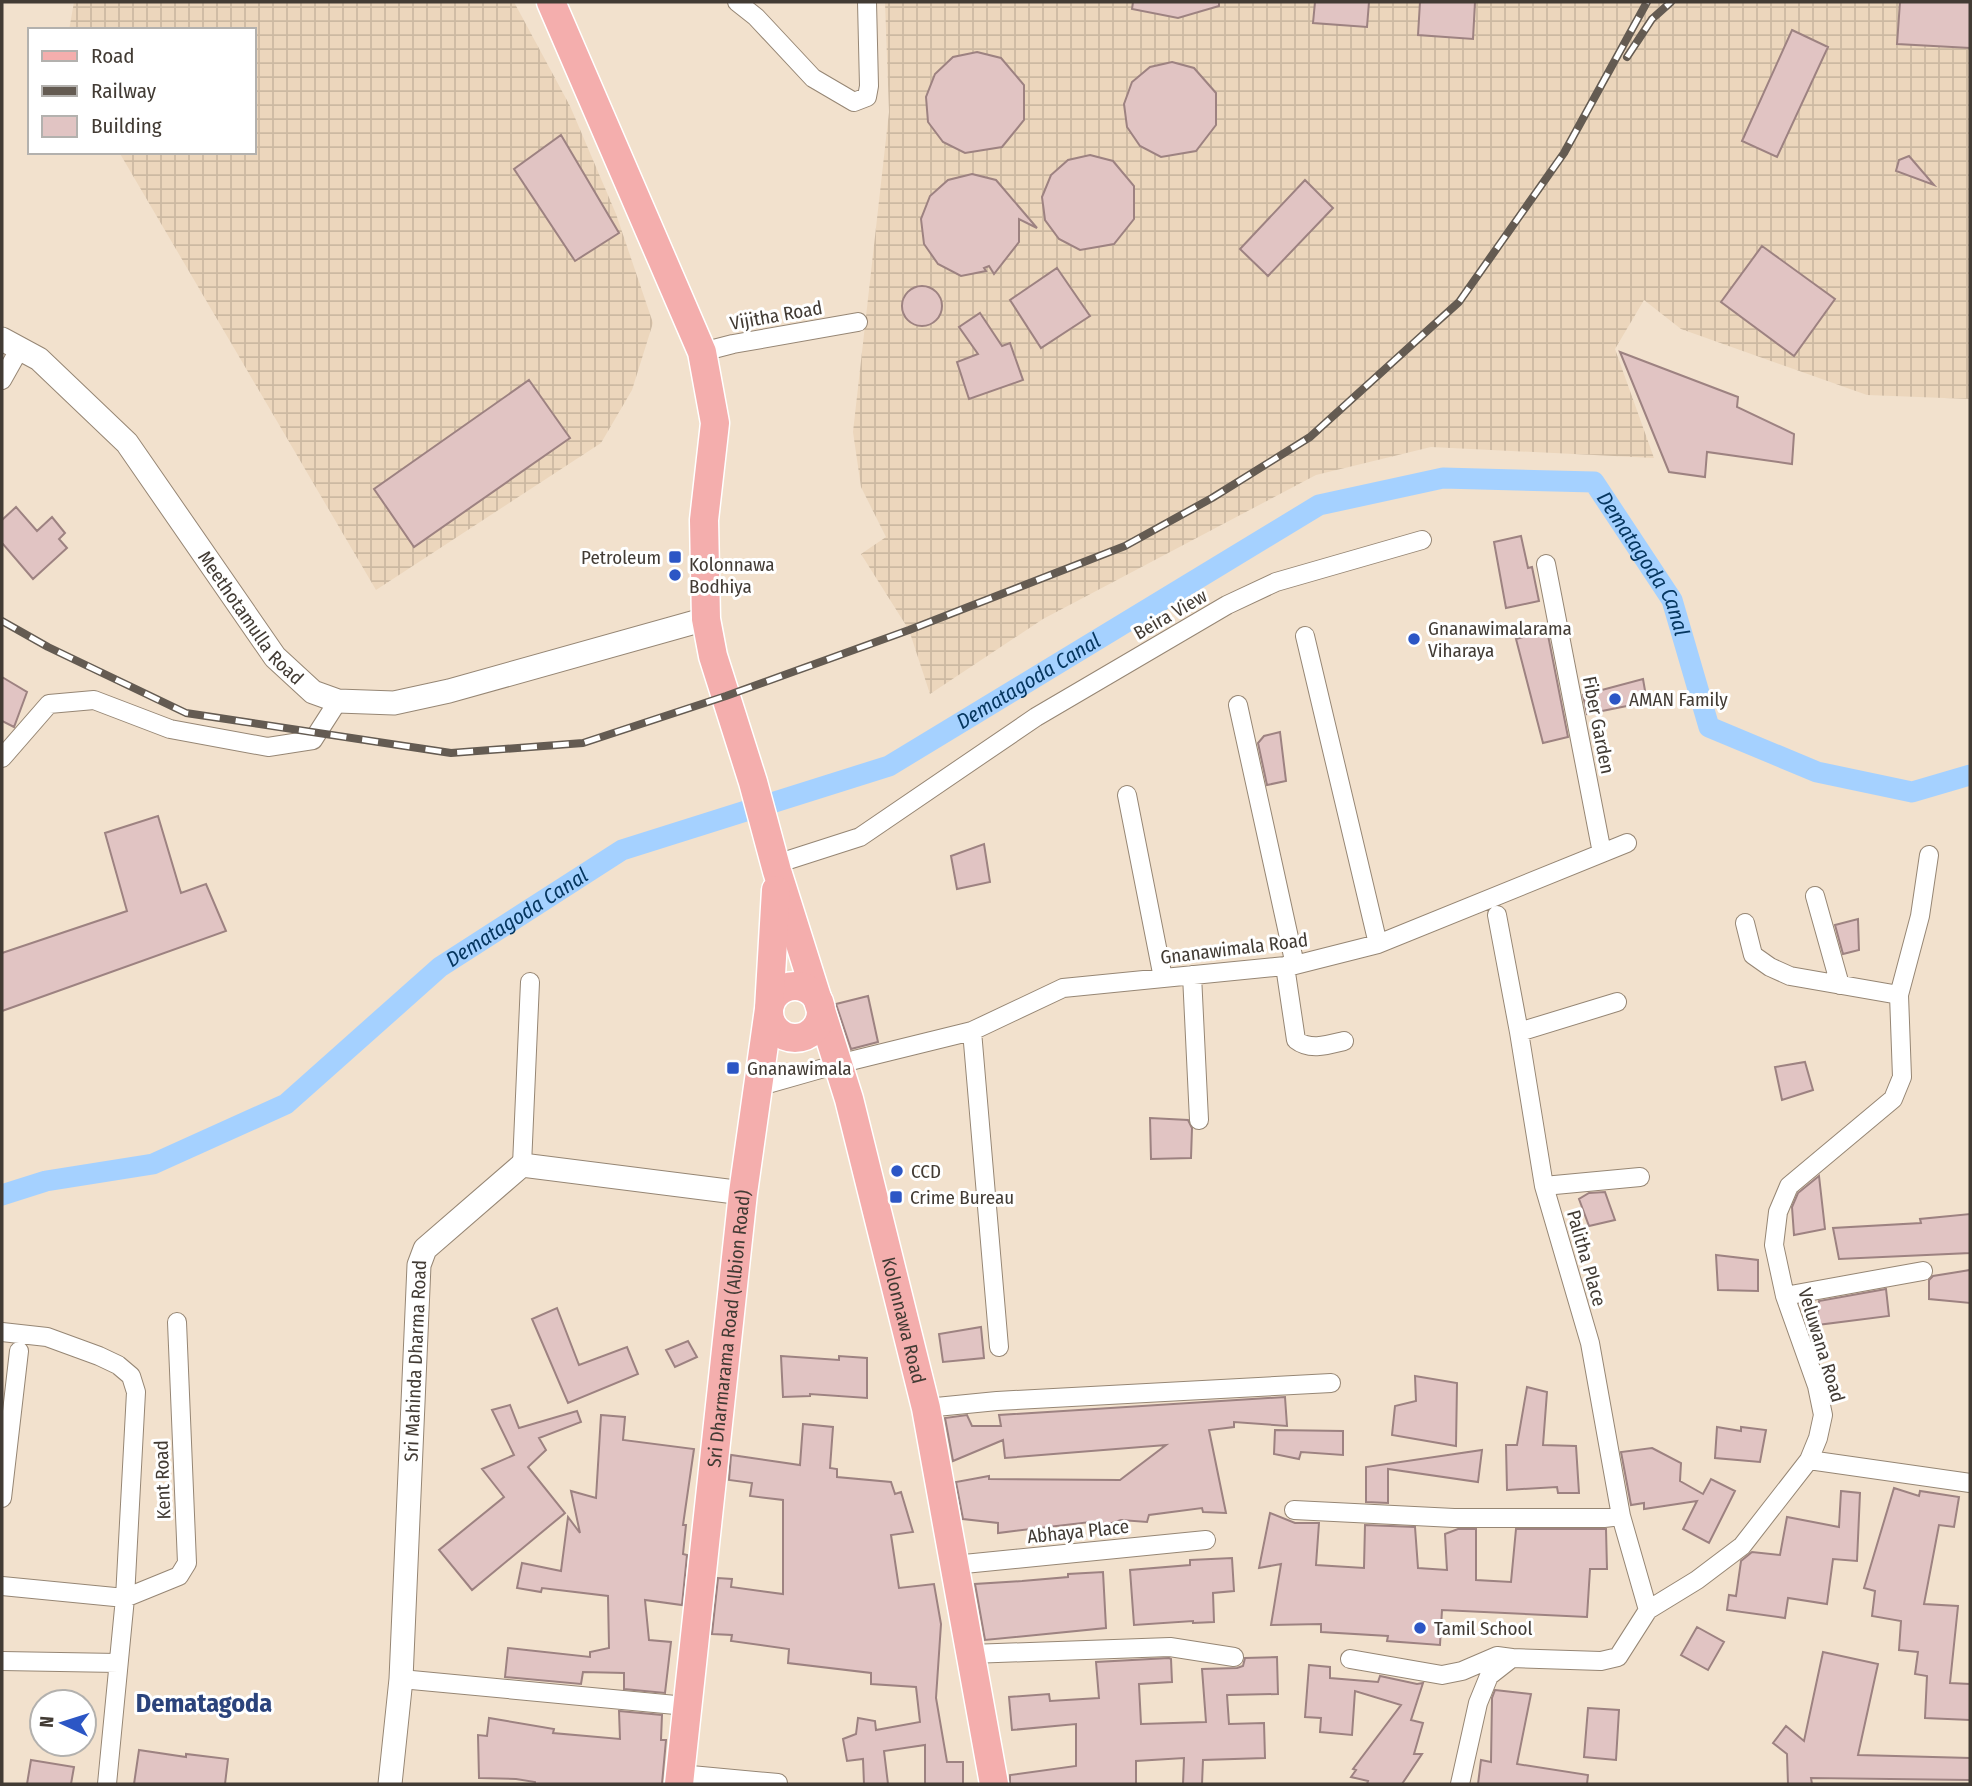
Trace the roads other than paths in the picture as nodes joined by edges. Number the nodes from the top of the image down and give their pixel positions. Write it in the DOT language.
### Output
graph roads {
  1 [pos="551,2"];
  2 [pos="737,2"];
  3 [pos="867,2"];
  4 [pos="858,322"];
  5 [pos="11,343"];
  6 [pos="702,352"];
  7 [pos="2,380"];
  8 [pos="1422,540"];
  9 [pos="1546,564"];
  10 [pos="706,619"];
  11 [pos="1306,636"];
  12 [pos="338,701"];
  13 [pos="1238,705"];
  14 [pos="2,758"];
  15 [pos="1127,794"];
  16 [pos="1627,843"];
  17 [pos="1602,853"];
  18 [pos="1929,855"];
  19 [pos="776,868"];
  20 [pos="1815,896"];
  21 [pos="1497,915"];
  22 [pos="1745,923"];
  23 [pos="1378,944"];
  24 [pos="1290,966"];
  25 [pos="1192,975"];
  26 [pos="1163,978"];
  27 [pos="530,982"];
  28 [pos="1840,985"];
  29 [pos="1899,995"];
  30 [pos="1617,1002"];
  31 [pos="819,1003"];
  32 [pos="769,1009"];
  33 [pos="972,1031"];
  34 [pos="1519,1032"];
  35 [pos="1345,1041"];
  36 [pos="838,1064"];
  37 [pos="757,1087"];
  38 [pos="1199,1120"];
  39 [pos="522,1165"];
  40 [pos="1640,1177"];
  41 [pos="1544,1186"];
  42 [pos="744,1193"];
  43 [pos="1923,1271"];
  44 [pos="1785,1296"];
  45 [pos="177,1322"];
  46 [pos="2,1332"];
  47 [pos="999,1347"];
  48 [pos="19,1351"];
  49 [pos="1331,1383"];
  50 [pos="926,1408"];
  51 [pos="1809,1460"];
  52 [pos="1970,1483"];
  53 [pos="2,1498"];
  54 [pos="1294,1510"];
  55 [pos="1621,1516"];
  56 [pos="1206,1540"];
  57 [pos="954,1564"];
  58 [pos="2,1586"];
  59 [pos="125,1598"];
  60 [pos="1648,1610"];
  61 [pos="970,1654"];
  62 [pos="1234,1657"];
  63 [pos="1512,1658"];
  64 [pos="1350,1659"];
  65 [pos="2,1661"];
  66 [pos="118,1663"];
  67 [pos="401,1679"];
  68 [pos="686,1706"];
  69 [pos="679,1779"];
  70 [pos="778,1783"];
  71 [pos="107,1784"];
  72 [pos="390,1784"];
  73 [pos="993,1784"];
  74 [pos="1460,1784"];
  1 -- 6 [label="main road, Kolonnawa Road"];
  2 -- 3 [label="street"];
  4 -- 6 [label="street, Vijitha Road"];
  5 -- 7 [label="street"];
  5 -- 12 [label="street, Meethotamulla Road"];
  6 -- 10 [label="main road, Kolonnawa Road"];
  8 -- 19 [label="street, Beira View"];
  9 -- 17 [label="street, Fiber Garden"];
  10 -- 12 [label="street, Meethotamulla Road"];
  10 -- 19 [label="main road, Kolonnawa Road"];
  11 -- 23 [label="street"];
  12 -- 14 [label="street"];
  13 -- 24 [label="street"];
  15 -- 26 [label="street"];
  16 -- 17 [label="street, Gnanawimala Road"];
  17 -- 23 [label="street, Gnanawimala Road"];
  18 -- 29 [label="street, Veluwana Road"];
  19 -- 31 [label="main road, Kolonnawa Road"];
  19 -- 32 [label="main road, Sri Dharmarama Road (Albion Road)"];
  20 -- 28 [label="street"];
  21 -- 34 [label="street, Palitha Place"];
  22 -- 28 [label="street"];
  23 -- 24 [label="street, Gnanawimala Road"];
  24 -- 25 [label="street, Gnanawimala Road"];
  24 -- 35 [label="street"];
  25 -- 26 [label="street, Gnanawimala Road"];
  25 -- 38 [label="street"];
  26 -- 33 [label="street, Gnanawimala Road"];
  27 -- 39 [label="street"];
  28 -- 29 [label="street"];
  29 -- 44 [label="street, Veluwana Road"];
  30 -- 34 [label="street"];
  31 -- 32 [label="main road"];
  31 -- 32 [label="main road"];
  31 -- 36 [label="main road, Kolonnawa Road"];
  32 -- 37 [label="main road, Sri Dharmarama Road (Albion Road)"];
  33 -- 36 [label="street, Gnanawimala Road"];
  33 -- 47 [label="street"];
  34 -- 41 [label="street, Palitha Place"];
  36 -- 37 [label="street, Gnanawimala Road"];
  36 -- 50 [label="main road, Kolonnawa Road"];
  37 -- 42 [label="main road, Sri Dharmarama Road (Albion Road)"];
  39 -- 42 [label="street"];
  39 -- 67 [label="street, Sri Mahinda Dharma Road"];
  40 -- 41 [label="street"];
  41 -- 55 [label="street, Palitha Place"];
  42 -- 68 [label="main road, Sri Dharmarama Road (Albion Road)"];
  43 -- 44 [label="street"];
  44 -- 51 [label="street, Veluwana Road"];
  45 -- 59 [label="street, Kent Road"];
  46 -- 59 [label="street"];
  48 -- 53 [label="street"];
  49 -- 50 [label="street"];
  50 -- 57 [label="main road, Kolonnawa Road"];
  51 -- 52 [label="street"];
  51 -- 60 [label="street, Veluwana Road"];
  54 -- 55 [label="street"];
  55 -- 60 [label="street, Palitha Place"];
  56 -- 57 [label="street, Abhaya Place"];
  57 -- 61 [label="main road, Kolonnawa Road"];
  58 -- 59 [label="street, Kent Road"];
  59 -- 66 [label="street"];
  60 -- 63 [label="street, Veluwana Road"];
  61 -- 62 [label="street"];
  61 -- 73 [label="main road, Kolonnawa Road"];
  63 -- 64 [label="street"];
  63 -- 74 [label="street"];
  65 -- 66 [label="street"];
  66 -- 71 [label="street"];
  67 -- 68 [label="street"];
  67 -- 72 [label="street, Sri Mahinda Dharma Road"];
  68 -- 69 [label="main road, Sri Dharmarama Road (Albion Road)"];
  69 -- 70 [label="street"];
}
